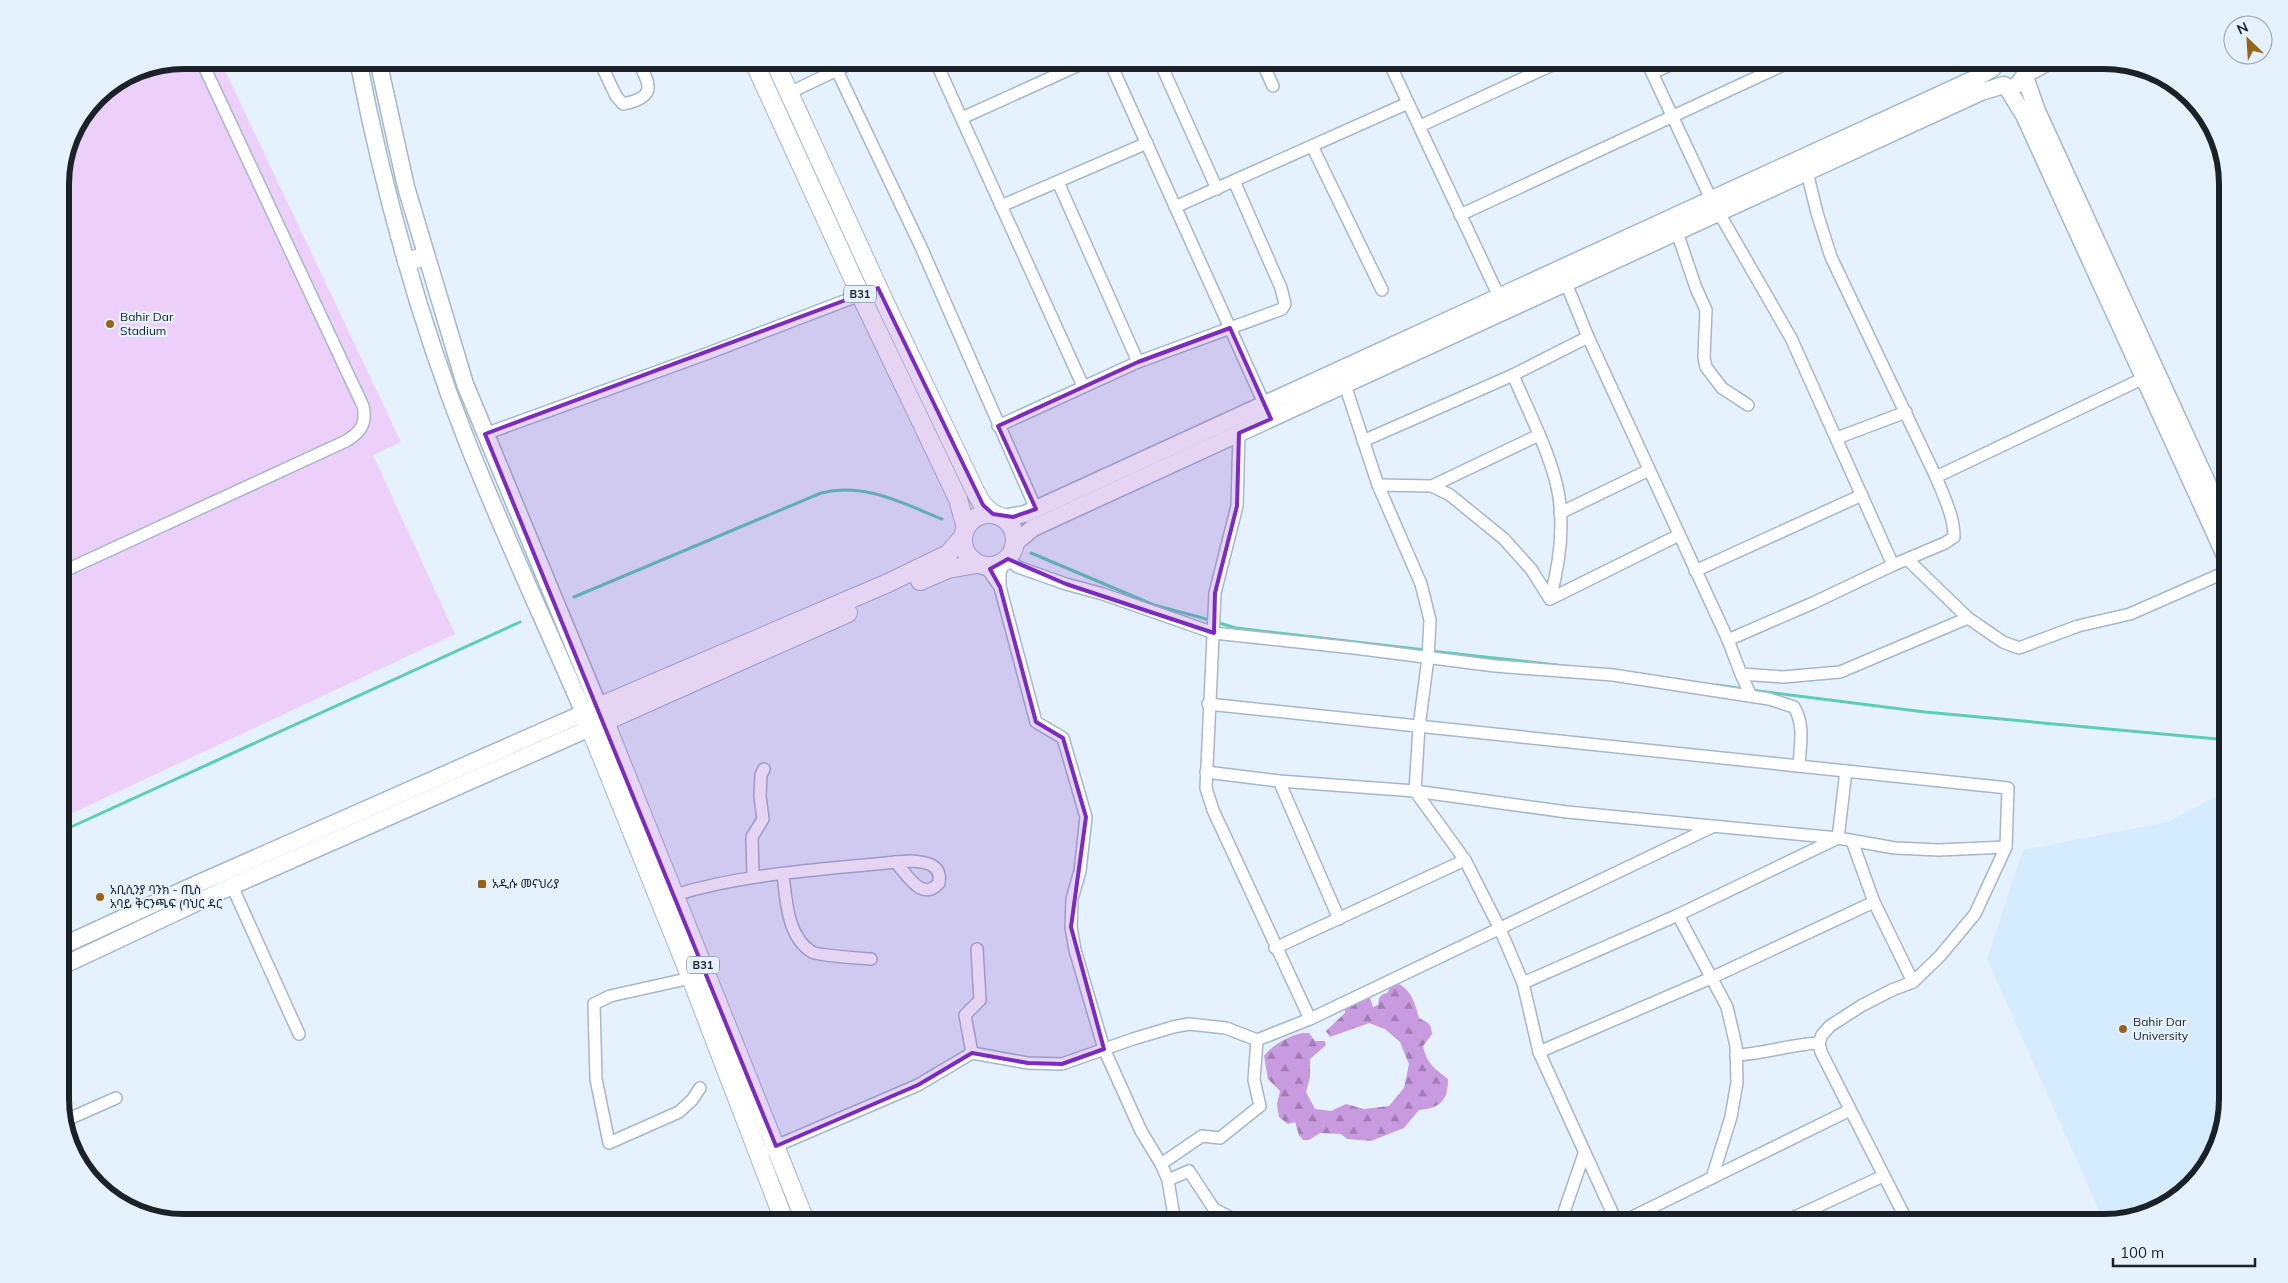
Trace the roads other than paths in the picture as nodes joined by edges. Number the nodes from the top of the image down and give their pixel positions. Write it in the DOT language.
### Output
graph roads {
  1 [pos="205,69"];
  2 [pos="360,69"];
  3 [pos="380,69"];
  4 [pos="603,69"];
  5 [pos="642,69"];
  6 [pos="757,69"];
  7 [pos="778,69"];
  8 [pos="828,69"];
  9 [pos="836,69"];
  10 [pos="939,69"];
  11 [pos="1070,69"];
  12 [pos="1114,69"];
  13 [pos="1163,69"];
  14 [pos="1265,69"];
  15 [pos="1392,69"];
  16 [pos="1532,69"];
  17 [pos="1650,69"];
  18 [pos="1661,69"];
  19 [pos="1774,69"];
  20 [pos="1986,69"];
  21 [pos="1995,69"];
  22 [pos="2025,70"];
  23 [pos="1652,73"];
  24 [pos="2005,85"];
  25 [pos="1273,86"];
  26 [pos="790,93"];
  27 [pos="1408,103"];
  28 [pos="1672,116"];
  29 [pos="962,118"];
  30 [pos="1420,126"];
  31 [pos="1147,143"];
  32 [pos="1312,146"];
  33 [pos="1807,172"];
  34 [pos="1234,181"];
  35 [pos="1058,182"];
  36 [pos="1217,189"];
  37 [pos="1001,206"];
  38 [pos="1715,206"];
  39 [pos="1175,207"];
  40 [pos="1460,214"];
  41 [pos="1677,232"];
  42 [pos="425,256"];
  43 [pos="407,262"];
  44 [pos="1566,283"];
  45 [pos="878,288"];
  46 [pos="1382,290"];
  47 [pos="861,296"];
  48 [pos="1502,304"];
  49 [pos="1230,328"];
  50 [pos="1588,337"];
  51 [pos="2134,339"];
  52 [pos="2141,354"];
  53 [pos="1382,359"];
  54 [pos="1138,362"];
  55 [pos="1513,375"];
  56 [pos="2144,378"];
  57 [pos="1345,385"];
  58 [pos="1083,386"];
  59 [pos="1748,405"];
  60 [pos="1268,412"];
  61 [pos="1906,412"];
  62 [pos="998,426"];
  63 [pos="1240,433"];
  64 [pos="485,434"];
  65 [pos="1539,435"];
  66 [pos="1837,438"];
  67 [pos="1362,441"];
  68 [pos="1648,470"];
  69 [pos="1936,477"];
  70 [pos="1378,485"];
  71 [pos="1432,486"];
  72 [pos="1862,495"];
  73 [pos="1036,509"];
  74 [pos="2219,510"];
  75 [pos="1560,513"];
  76 [pos="998,516"];
  77 [pos="965,533"];
  78 [pos="1679,535"];
  79 [pos="2219,542"];
  80 [pos="1015,543"];
  81 [pos="1006,560"];
  82 [pos="1908,560"];
  83 [pos="981,565"];
  84 [pos="1893,565"];
  85 [pos="69,569"];
  86 [pos="1695,570"];
  87 [pos="2219,575"];
  88 [pos="1000,587"];
  89 [pos="1550,599"];
  90 [pos="1968,618"];
  91 [pos="1214,633"];
  92 [pos="1728,640"];
  93 [pos="1428,657"];
  94 [pos="1740,674"];
  95 [pos="1751,695"];
  96 [pos="1208,704"];
  97 [pos="595,717"];
  98 [pos="1419,727"];
  99 [pos="1799,766"];
  100 [pos="764,769"];
  101 [pos="1846,771"];
  102 [pos="1206,772"];
  103 [pos="1279,781"];
  104 [pos="1415,791"];
  105 [pos="1712,827"];
  106 [pos="1838,838"];
  107 [pos="1852,840"];
  108 [pos="2006,847"];
  109 [pos="1464,860"];
  110 [pos="895,862"];
  111 [pos="783,874"];
  112 [pos="754,876"];
  113 [pos="232,886"];
  114 [pos="675,895"];
  115 [pos="1874,902"];
  116 [pos="1678,915"];
  117 [pos="1339,919"];
  118 [pos="1500,929"];
  119 [pos="69,943"];
  120 [pos="1275,948"];
  121 [pos="977,949"];
  122 [pos="871,959"];
  123 [pos="69,963"];
  124 [pos="691,978"];
  125 [pos="1712,978"];
  126 [pos="1913,982"];
  127 [pos="1523,983"];
  128 [pos="1310,1019"];
  129 [pos="299,1034"];
  130 [pos="1257,1040"];
  131 [pos="1819,1044"];
  132 [pos="1104,1049"];
  133 [pos="1539,1052"];
  134 [pos="972,1053"];
  135 [pos="1736,1055"];
  136 [pos="700,1088"];
  137 [pos="116,1098"];
  138 [pos="1850,1110"];
  139 [pos="70,1118"];
  140 [pos="776,1146"];
  141 [pos="758,1153"];
  142 [pos="1584,1154"];
  143 [pos="1161,1164"];
  144 [pos="1883,1176"];
  145 [pos="1712,1178"];
  146 [pos="1168,1180"];
  147 [pos="782,1214"];
  148 [pos="802,1214"];
  149 [pos="1174,1214"];
  150 [pos="1224,1214"];
  151 [pos="1566,1214"];
  152 [pos="1614,1214"];
  153 [pos="1638,1214"];
  154 [pos="1801,1214"];
  155 [pos="1903,1214"];
  1 -- 85 [label="street"];
  2 -- 43 [label="main road"];
  3 -- 42 [label="main road"];
  4 -- 5 [label="street"];
  6 -- 47 [label="main road, B31"];
  7 -- 26 [label="main road, B31"];
  8 -- 26 [label="street"];
  9 -- 62 [label="street"];
  10 -- 29 [label="street"];
  11 -- 29 [label="street"];
  12 -- 31 [label="street"];
  13 -- 36 [label="street"];
  14 -- 25 [label="street"];
  15 -- 27 [label="street"];
  16 -- 30 [label="street"];
  17 -- 23 [label="street"];
  18 -- 23 [label="street"];
  19 -- 28 [label="street"];
  20 -- 38 [label="main road"];
  21 -- 24 [label="main road"];
  22 -- 24 [label="main road"];
  22 -- 51 [label="main road"];
  23 -- 28 [label="street"];
  24 -- 33 [label="main road"];
  24 -- 51 [label="main road"];
  26 -- 45 [label="main road, B31"];
  27 -- 30 [label="street"];
  27 -- 32 [label="street"];
  28 -- 38 [label="street"];
  28 -- 40 [label="street"];
  29 -- 37 [label="street"];
  30 -- 40 [label="street"];
  31 -- 35 [label="street"];
  31 -- 39 [label="street"];
  32 -- 34 [label="street"];
  32 -- 46 [label="street"];
  33 -- 38 [label="main road"];
  33 -- 61 [label="street"];
  34 -- 36 [label="street"];
  34 -- 49 [label="street"];
  35 -- 37 [label="street"];
  35 -- 54 [label="street"];
  36 -- 39 [label="street"];
  37 -- 58 [label="street"];
  38 -- 41 [label="main road"];
  38 -- 48 [label="main road"];
  38 -- 66 [label="street"];
  39 -- 49 [label="street"];
  40 -- 48 [label="street"];
  41 -- 44 [label="main road"];
  41 -- 59 [label="street"];
  42 -- 43 [label="main road"];
  42 -- 64 [label="main road"];
  43 -- 97 [label="main road"];
  44 -- 48 [label="main road"];
  44 -- 50 [label="street"];
  45 -- 47 [label="street"];
  45 -- 76 [label="main road, B31"];
  47 -- 64 [label="street"];
  47 -- 77 [label="main road, B31"];
  48 -- 53 [label="main road"];
  49 -- 54 [label="street"];
  49 -- 60 [label="street"];
  50 -- 55 [label="street"];
  50 -- 68 [label="street"];
  51 -- 52 [label="main road"];
  52 -- 56 [label="main road"];
  52 -- 74 [label="main road"];
  53 -- 57 [label="main road"];
  53 -- 60 [label="main road"];
  54 -- 58 [label="street"];
  55 -- 65 [label="street"];
  55 -- 67 [label="street"];
  56 -- 69 [label="street"];
  56 -- 79 [label="main road"];
  57 -- 60 [label="main road"];
  57 -- 67 [label="street"];
  58 -- 62 [label="street"];
  60 -- 63 [label="main road"];
  60 -- 73 [label="main road"];
  61 -- 66 [label="street"];
  61 -- 69 [label="street"];
  62 -- 73 [label="street"];
  63 -- 80 [label="main road"];
  63 -- 91 [label="street"];
  64 -- 97 [label="main road"];
  65 -- 71 [label="street"];
  65 -- 75 [label="street"];
  66 -- 72 [label="street"];
  67 -- 70 [label="street"];
  68 -- 75 [label="street"];
  68 -- 78 [label="street"];
  69 -- 82 [label="street"];
  70 -- 71 [label="street"];
  70 -- 93 [label="street"];
  71 -- 89 [label="street"];
  72 -- 84 [label="street"];
  72 -- 86 [label="street"];
  73 -- 76 [label="main road"];
  75 -- 89 [label="street"];
  76 -- 77 [label="main road"];
  76 -- 80 [label="main road"];
  77 -- 83 [label="main road"];
  77 -- 97 [label="main road"];
  78 -- 86 [label="street"];
  78 -- 89 [label="street"];
  80 -- 81 [label="main road"];
  81 -- 83 [label="main road"];
  81 -- 88 [label="street"];
  81 -- 91 [label="street"];
  82 -- 84 [label="street"];
  82 -- 90 [label="street"];
  83 -- 88 [label="street"];
  83 -- 97 [label="main road"];
  84 -- 92 [label="street"];
  86 -- 92 [label="street"];
  87 -- 90 [label="street"];
  88 -- 132 [label="street"];
  90 -- 94 [label="street"];
  91 -- 93 [label="street"];
  91 -- 96 [label="street"];
  92 -- 94 [label="street"];
  93 -- 95 [label="street"];
  93 -- 98 [label="street"];
  94 -- 95 [label="street"];
  95 -- 99 [label="street"];
  96 -- 98 [label="street"];
  96 -- 102 [label="street"];
  97 -- 113 [label="main road"];
  97 -- 114 [label="main road, B31"];
  97 -- 119 [label="main road"];
  97 -- 124 [label="main road, B31"];
  98 -- 99 [label="street"];
  98 -- 104 [label="street"];
  99 -- 101 [label="street"];
  100 -- 112 [label="street"];
  101 -- 106 [label="street"];
  101 -- 108 [label="street"];
  102 -- 103 [label="street"];
  102 -- 120 [label="street"];
  103 -- 104 [label="street"];
  103 -- 117 [label="street"];
  104 -- 105 [label="street"];
  104 -- 109 [label="street"];
  105 -- 106 [label="street"];
  105 -- 118 [label="street"];
  106 -- 107 [label="street"];
  106 -- 116 [label="street"];
  107 -- 108 [label="street"];
  107 -- 115 [label="street"];
  108 -- 126 [label="street"];
  109 -- 117 [label="street"];
  109 -- 118 [label="street"];
  110 -- 111 [label="street"];
  111 -- 112 [label="street"];
  111 -- 122 [label="street"];
  112 -- 114 [label="street"];
  113 -- 123 [label="main road"];
  113 -- 129 [label="street"];
  114 -- 140 [label="main road, B31"];
  115 -- 125 [label="street"];
  115 -- 126 [label="street"];
  116 -- 125 [label="street"];
  116 -- 127 [label="street"];
  117 -- 120 [label="street"];
  118 -- 127 [label="street"];
  118 -- 128 [label="street"];
  120 -- 128 [label="street"];
  121 -- 134 [label="street"];
  124 -- 136 [label="street"];
  124 -- 141 [label="main road, B31"];
  125 -- 133 [label="street"];
  125 -- 135 [label="street"];
  126 -- 131 [label="street"];
  127 -- 133 [label="street"];
  128 -- 130 [label="street"];
  130 -- 132 [label="street"];
  130 -- 143 [label="street"];
  131 -- 135 [label="street"];
  131 -- 138 [label="street"];
  132 -- 134 [label="street"];
  132 -- 143 [label="street"];
  133 -- 142 [label="street"];
  134 -- 140 [label="street"];
  135 -- 145 [label="street"];
  137 -- 139 [label="street"];
  138 -- 144 [label="street"];
  138 -- 145 [label="street"];
  140 -- 141 [label="street"];
  140 -- 148 [label="main road, B31"];
  141 -- 147 [label="main road, B31"];
  142 -- 151 [label="street"];
  142 -- 152 [label="street"];
  143 -- 146 [label="street"];
  144 -- 154 [label="street"];
  144 -- 155 [label="street"];
  145 -- 153 [label="street"];
  146 -- 149 [label="street"];
  146 -- 150 [label="street"];
}
